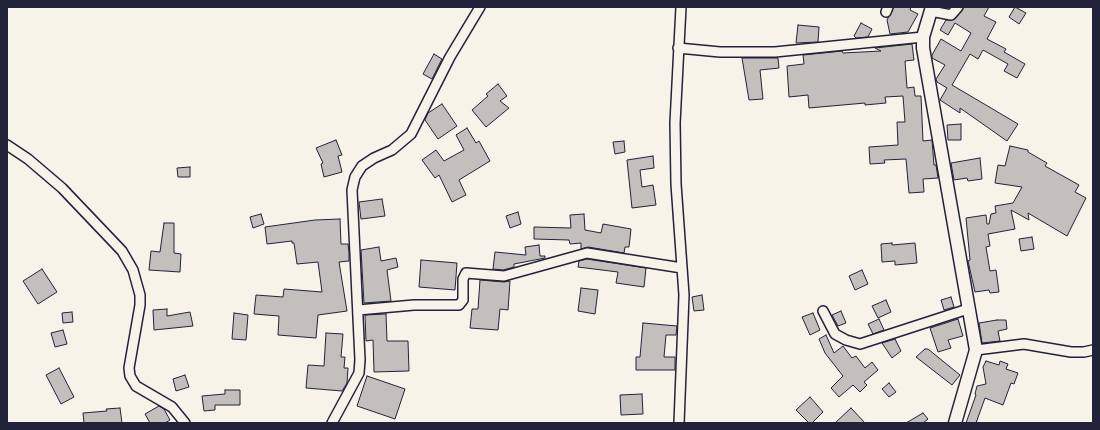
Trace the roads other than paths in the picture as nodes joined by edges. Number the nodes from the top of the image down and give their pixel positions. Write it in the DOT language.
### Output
graph roads {
  1 [pos="480,7"];
  2 [pos="681,7"];
  3 [pos="958,7"];
  4 [pos="932,9"];
  5 [pos="923,37"];
  6 [pos="678,48"];
  7 [pos="7,145"];
  8 [pos="682,268"];
  9 [pos="968,309"];
  10 [pos="358,310"];
  11 [pos="823,310"];
  12 [pos="976,350"];
  13 [pos="1093,350"];
  14 [pos="185,423"];
  15 [pos="332,423"];
  16 [pos="679,423"];
  17 [pos="956,423"];
  1 -- 10 [label="street"];
  2 -- 6 [label="street"];
  3 -- 4 [label="street"];
  4 -- 5 [label="street"];
  5 -- 6 [label="street"];
  5 -- 9 [label="street"];
  6 -- 8 [label="street"];
  7 -- 14 [label="street"];
  8 -- 10 [label="street"];
  8 -- 16 [label="street"];
  9 -- 11 [label="street"];
  9 -- 12 [label="street"];
  10 -- 15 [label="street"];
  12 -- 13 [label="street"];
  12 -- 17 [label="street"];
}
